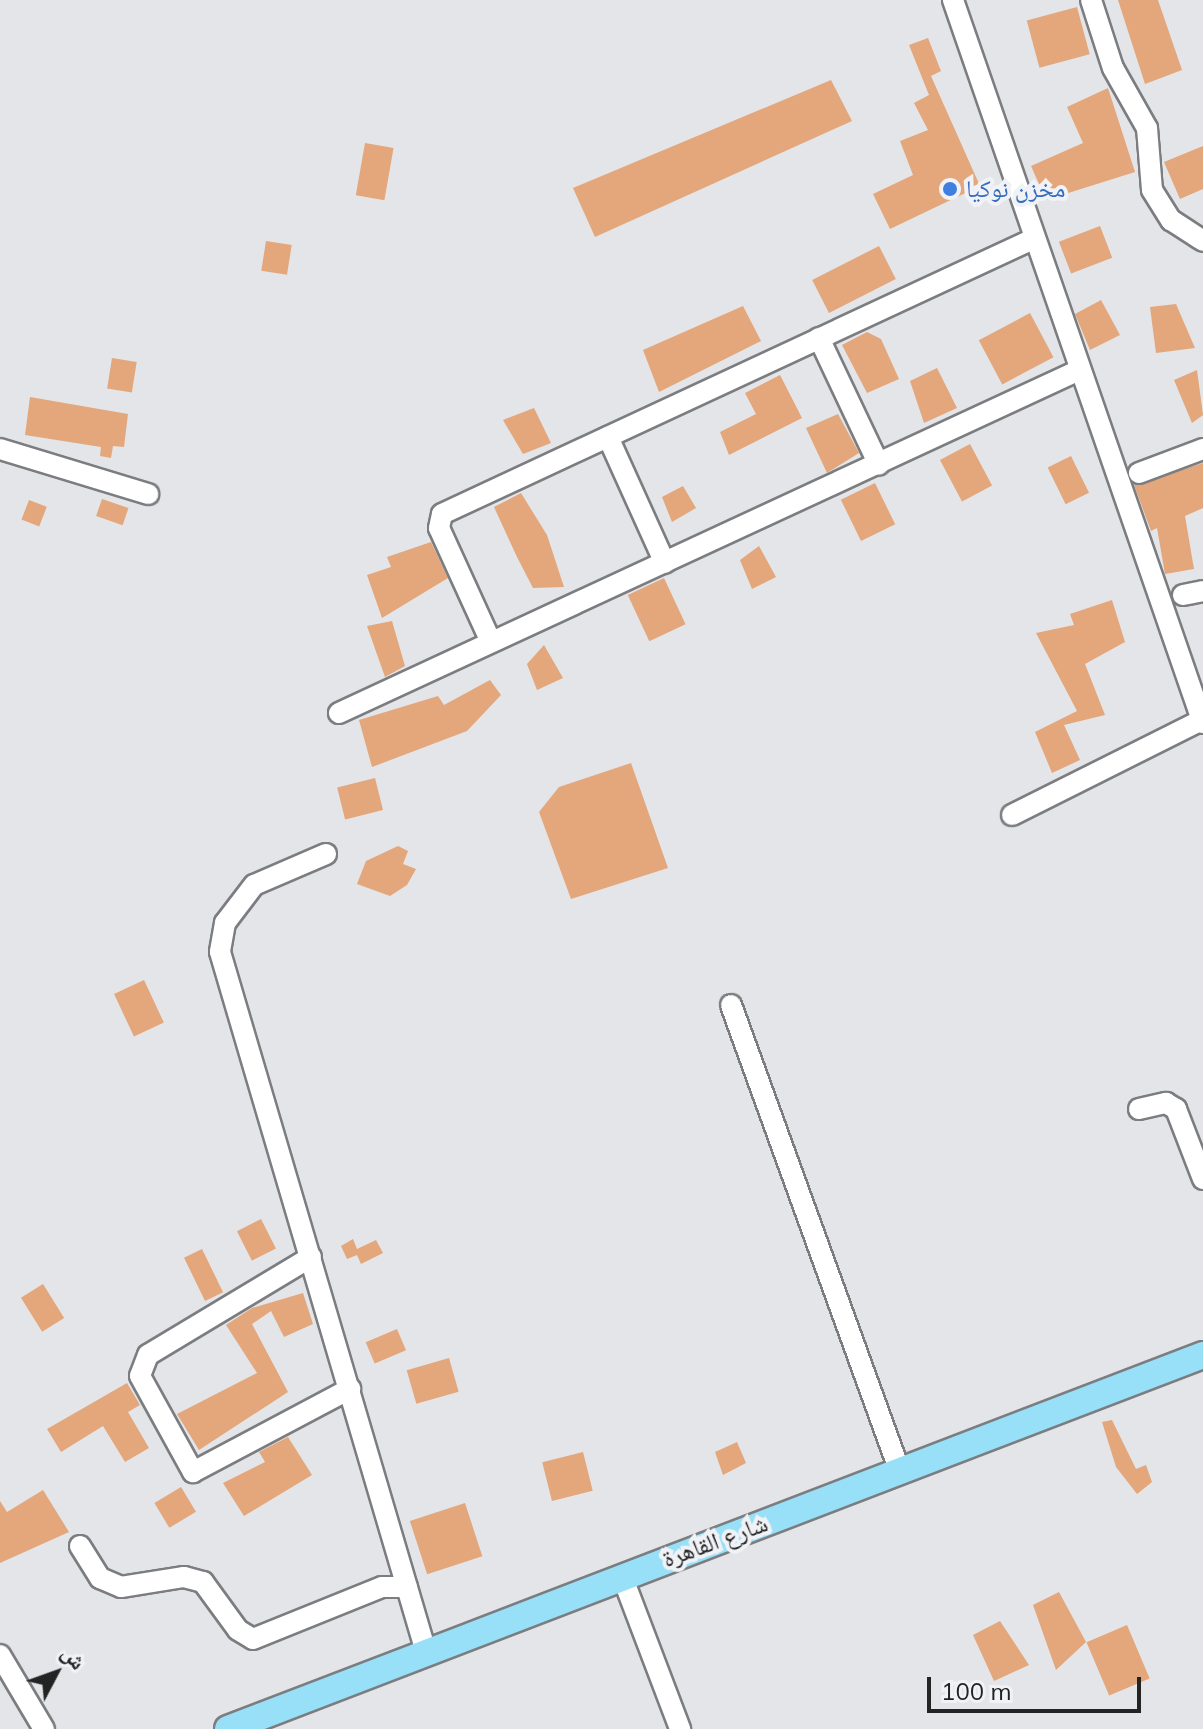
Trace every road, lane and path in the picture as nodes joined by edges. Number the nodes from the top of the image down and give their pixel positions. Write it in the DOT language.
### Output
graph roads {
  1 [pos="953,0"];
  2 [pos="1091,0"];
  3 [pos="1033,239"];
  4 [pos="1203,241"];
  5 [pos="819,338"];
  6 [pos="1077,371"];
  7 [pos="608,437"];
  8 [pos="0,449"];
  9 [pos="1203,449"];
  10 [pos="879,465"];
  11 [pos="1139,473"];
  12 [pos="148,494"];
  13 [pos="665,563"];
  14 [pos="491,642"];
  15 [pos="339,713"];
  16 [pos="1202,721"];
  17 [pos="1012,815"];
  18 [pos="326,854"];
  19 [pos="731,1005"];
  20 [pos="1139,1109"];
  21 [pos="1203,1179"];
  22 [pos="311,1257"];
  23 [pos="1203,1355"];
  24 [pos="350,1389"];
  25 [pos="900,1472"];
  26 [pos="80,1546"];
  27 [pos="622,1576"];
  28 [pos="407,1587"];
  29 [pos="426,1652"];
  30 [pos="0,1655"];
  31 [pos="44,1729"];
  32 [pos="228,1729"];
  33 [pos="680,1729"];
  1 -- 3 [label="street"];
  2 -- 4 [label="street"];
  3 -- 5 [label="street"];
  3 -- 6 [label="street"];
  5 -- 7 [label="street"];
  5 -- 10 [label="street"];
  6 -- 10 [label="street"];
  6 -- 16 [label="street"];
  7 -- 13 [label="street"];
  7 -- 14 [label="street"];
  8 -- 12 [label="street"];
  9 -- 11 [label="street"];
  10 -- 13 [label="street"];
  13 -- 14 [label="street"];
  14 -- 15 [label="street"];
  16 -- 17 [label="street"];
  18 -- 22 [label="street"];
  19 -- 25 [label="street"];
  20 -- 21 [label="street"];
  22 -- 24 [label="street"];
  22 -- 24 [label="street"];
  23 -- 25 [label="main road, شارع القاهرة"];
  24 -- 28 [label="street"];
  25 -- 27 [label="main road, شارع القاهرة"];
  26 -- 28 [label="street"];
  27 -- 29 [label="main road, شارع القاهرة"];
  27 -- 33 [label="street"];
  28 -- 29 [label="street"];
  29 -- 32 [label="main road, شارع القاهرة"];
  30 -- 31 [label="street"];
}
